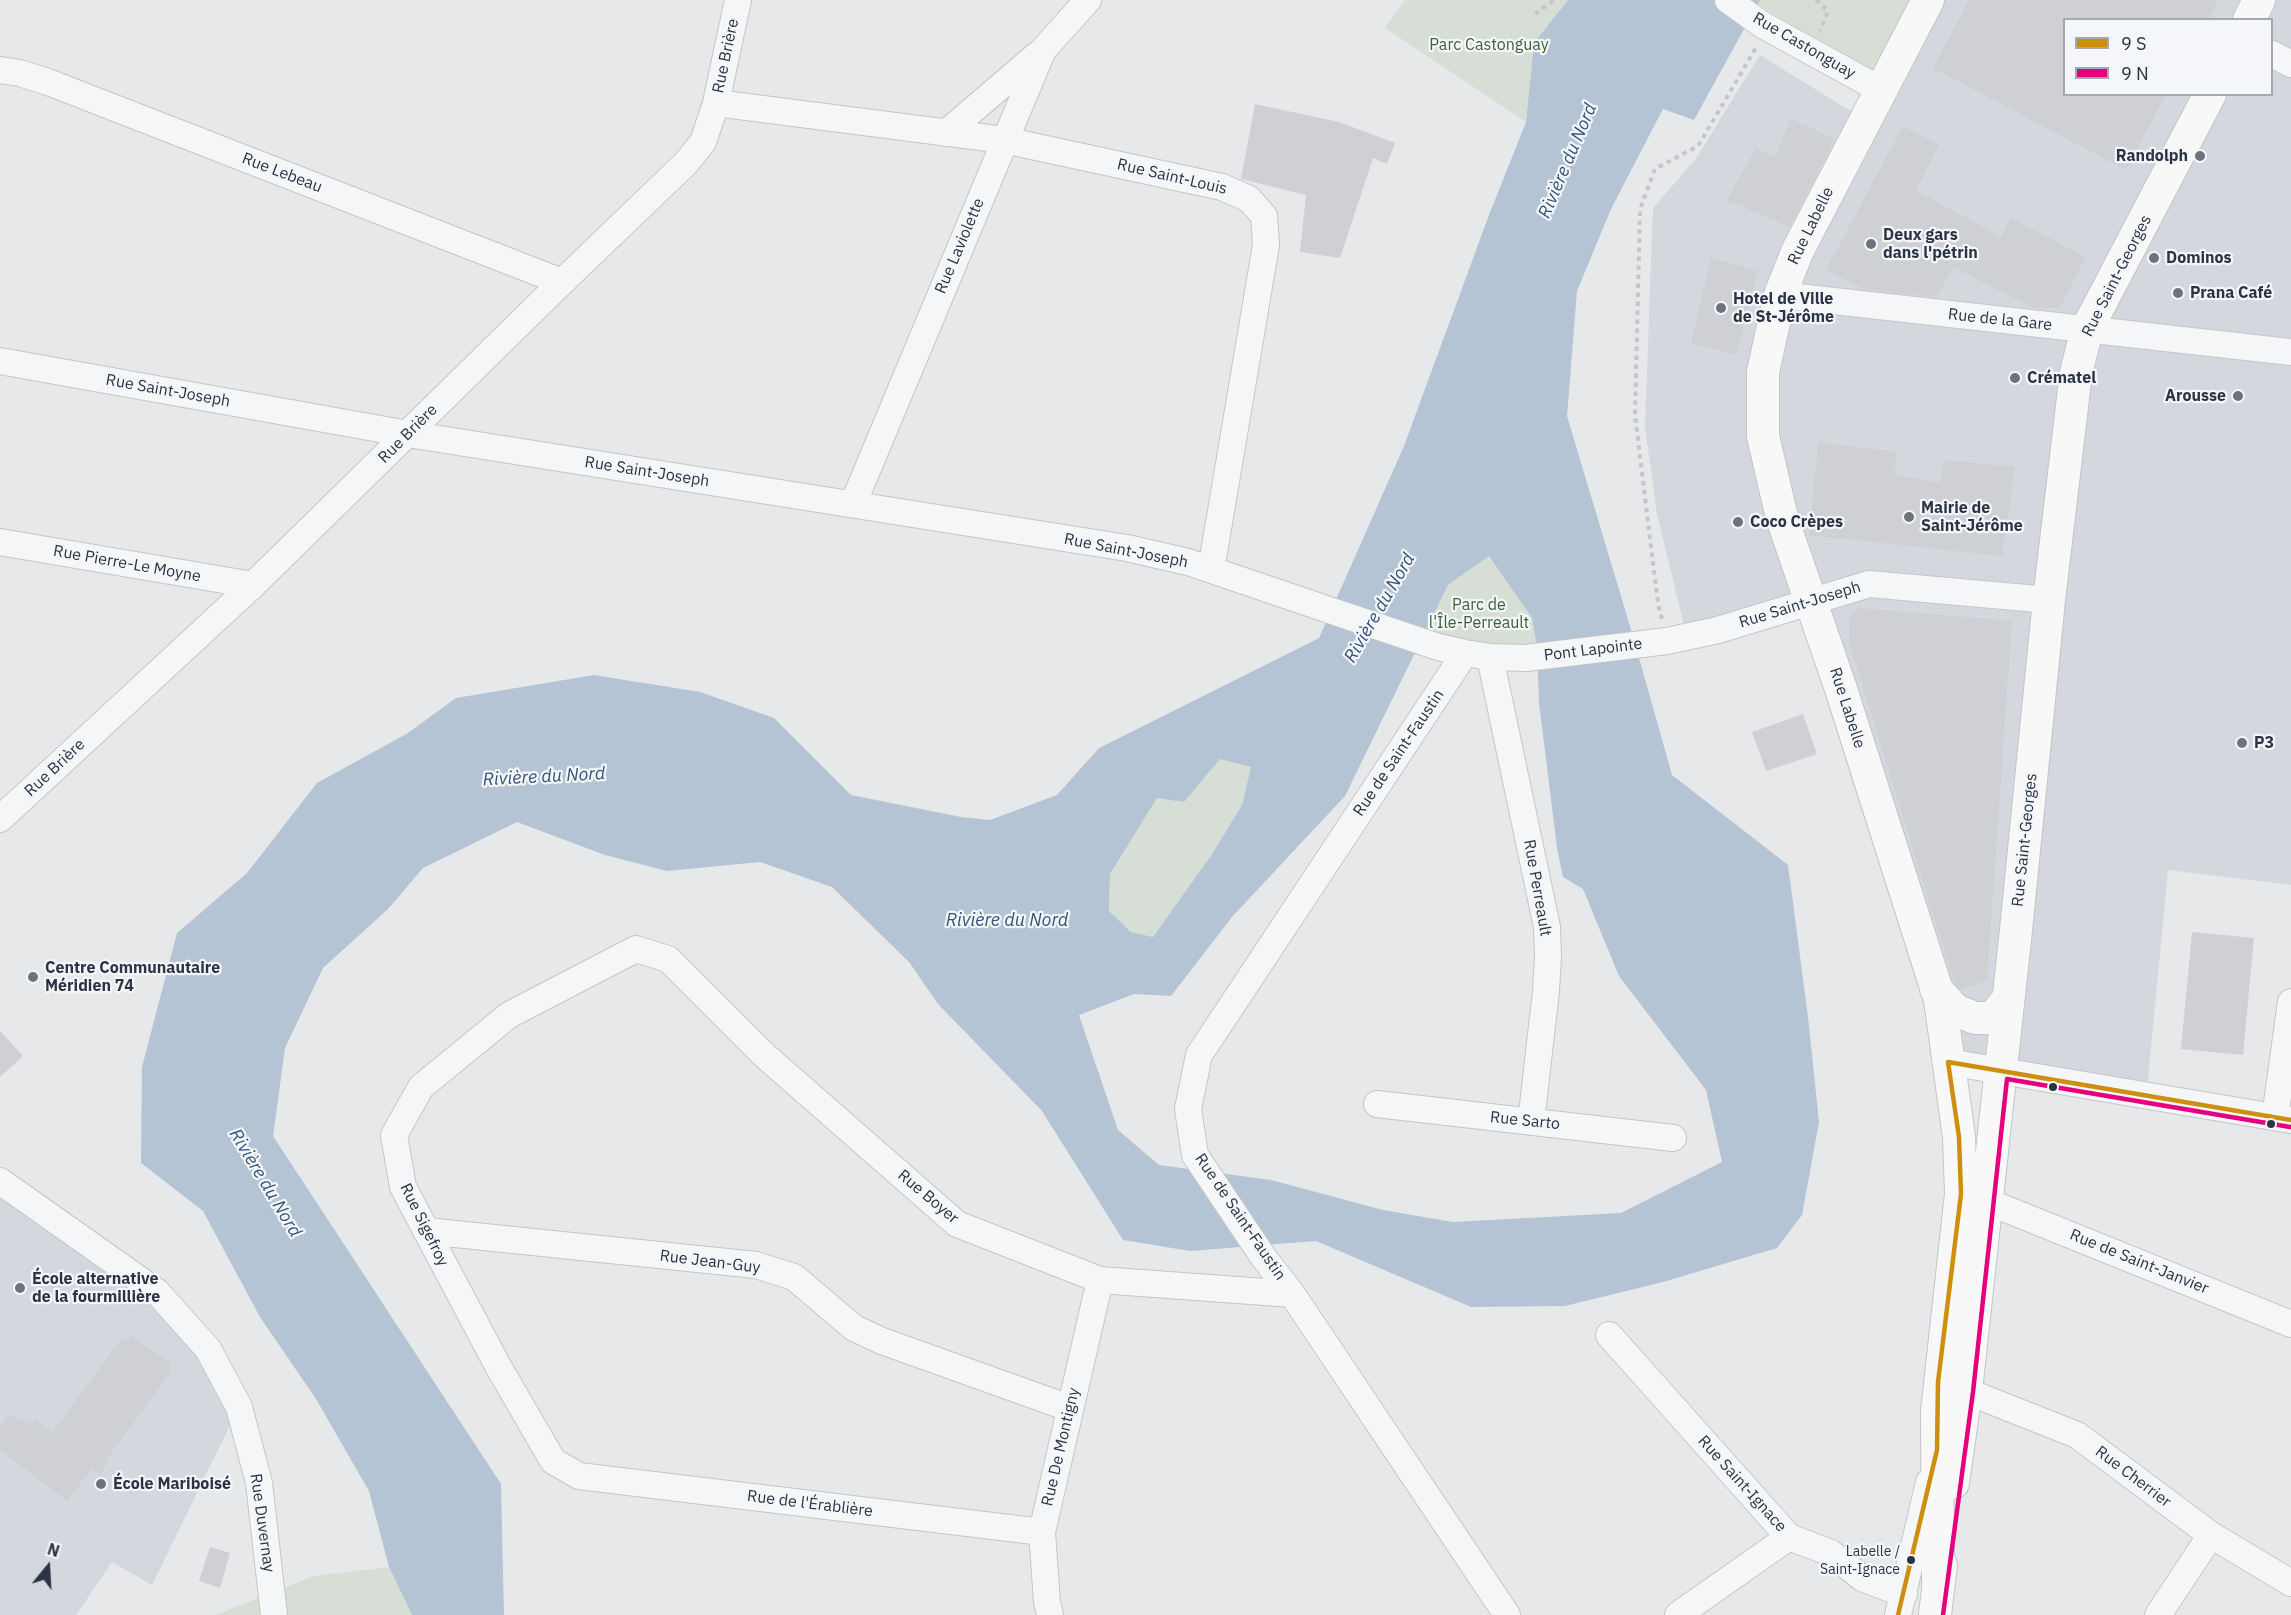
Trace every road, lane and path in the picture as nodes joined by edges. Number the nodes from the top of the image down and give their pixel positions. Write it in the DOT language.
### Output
graph roads {
  1 [pos="738,0"];
  2 [pos="1088,0"];
  3 [pos="1554,0"];
  4 [pos="1728,0"];
  5 [pos="1815,0"];
  6 [pos="1928,0"];
  7 [pos="2259,0"];
  8 [pos="1535,14"];
  9 [pos="2250,18"];
  10 [pos="1765,26"];
  11 [pos="1043,50"];
  12 [pos="1811,51"];
  13 [pos="2273,55"];
  14 [pos="2291,64"];
  15 [pos="0,70"];
  16 [pos="1881,90"];
  17 [pos="2209,96"];
  18 [pos="716,103"];
  19 [pos="946,133"];
  20 [pos="1004,140"];
  21 [pos="562,282"];
  22 [pos="1780,295"];
  23 [pos="2087,329"];
  24 [pos="2291,352"];
  25 [pos="0,361"];
  26 [pos="408,434"];
  27 [pos="853,504"];
  28 [pos="0,542"];
  29 [pos="1211,570"];
  30 [pos="254,585"];
  31 [pos="2049,600"];
  32 [pos="1812,602"];
  33 [pos="1658,604"];
  34 [pos="1660,642"];
  35 [pos="1465,653"];
  36 [pos="1490,657"];
  37 [pos="0,819"];
  38 [pos="636,949"];
  39 [pos="1936,989"];
  40 [pos="2008,999"];
  41 [pos="2291,1002"];
  42 [pos="1948,1062"];
  43 [pos="2000,1070"];
  44 [pos="1377,1104"];
  45 [pos="2283,1118"];
  46 [pos="1531,1122"];
  47 [pos="1673,1138"];
  48 [pos="0,1181"];
  49 [pos="1986,1201"];
  50 [pos="426,1231"];
  51 [pos="1100,1280"];
  52 [pos="1292,1294"];
  53 [pos="2291,1324"];
  54 [pos="1609,1335"];
  55 [pos="1966,1391"];
  56 [pos="1069,1408"];
  57 [pos="1937,1450"];
  58 [pos="579,1476"];
  59 [pos="1042,1532"];
  60 [pos="2211,1535"];
  61 [pos="1789,1537"];
  62 [pos="2291,1583"];
  63 [pos="1937,1600"];
  64 [pos="1901,1604"];
  65 [pos="274,1615"];
  66 [pos="1050,1615"];
  67 [pos="1507,1615"];
  68 [pos="1678,1615"];
  69 [pos="2158,1615"];
  1 -- 18 [label="street, Rue Brière"];
  2 -- 11 [label="street, Rue Laviolette"];
  3 -- 8 [label="path"];
  4 -- 10 [label="street, Rue Castonguay"];
  5 -- 12 [label="path"];
  6 -- 16 [label="main road, Rue Labelle"];
  7 -- 9 [label="main road"];
  10 -- 12 [label="street, Rue Castonguay"];
  10 -- 33 [label="path"];
  11 -- 19 [label="street"];
  11 -- 20 [label="street, Rue Laviolette"];
  12 -- 16 [label="street, Rue Castonguay"];
  13 -- 14 [label="street"];
  15 -- 21 [label="street, Rue Lebeau"];
  16 -- 22 [label="main road, Rue Labelle"];
  17 -- 23 [label="main road, Rue Saint-Georges"];
  18 -- 19 [label="street, Rue Saint-Louis"];
  18 -- 21 [label="street, Rue Brière"];
  19 -- 20 [label="street, Rue Saint-Louis"];
  20 -- 27 [label="street, Rue Laviolette"];
  20 -- 29 [label="street, Rue Saint-Louis"];
  21 -- 26 [label="street, Rue Brière"];
  22 -- 23 [label="street, Rue de la Gare"];
  22 -- 32 [label="main road, Rue Labelle"];
  23 -- 24 [label="street, Rue de la Gare"];
  23 -- 31 [label="main road, Rue Saint-Georges"];
  25 -- 26 [label="street, Rue Saint-Joseph"];
  26 -- 27 [label="street, Rue Saint-Joseph"];
  26 -- 30 [label="street, Rue Brière"];
  27 -- 29 [label="street, Rue Saint-Joseph"];
  28 -- 30 [label="street, Rue Pierre-Le Moyne"];
  29 -- 35 [label="street, Rue Saint-Joseph"];
  30 -- 37 [label="street, Rue Brière"];
  31 -- 32 [label="street, Rue Saint-Joseph"];
  31 -- 40 [label="main road, Rue Saint-Georges"];
  32 -- 34 [label="street, Rue Saint-Joseph"];
  32 -- 39 [label="main road, Rue Labelle"];
  34 -- 36 [label="street, Pont Lapointe"];
  35 -- 36 [label="street"];
  35 -- 52 [label="street, Rue de Saint-Faustin"];
  36 -- 46 [label="street, Rue Perreault"];
  38 -- 50 [label="street, Rue Sigefroy"];
  38 -- 51 [label="street, Rue Boyer"];
  39 -- 40 [label="main road"];
  39 -- 42 [label="main road, Rue Labelle"];
  40 -- 43 [label="main road, Rue Saint-Georges"];
  41 -- 45 [label="street"];
  42 -- 43 [label="street"];
  42 -- 57 [label="main road, Rue Labelle"];
  43 -- 45 [label="street"];
  43 -- 49 [label="main road, Rue Saint-Georges"];
  44 -- 46 [label="street, Rue Sarto"];
  46 -- 47 [label="street, Rue Sarto"];
  48 -- 65 [label="street, Rue Duvernay"];
  49 -- 53 [label="street, Rue de Saint-Janvier"];
  49 -- 55 [label="main road, Rue Saint-Georges"];
  50 -- 56 [label="street, Rue Jean-Guy"];
  50 -- 58 [label="street, Rue Sigefroy"];
  51 -- 52 [label="street, Rue Boyer"];
  51 -- 56 [label="street, Rue De Montigny"];
  52 -- 67 [label="street, Rue de Saint-Faustin"];
  54 -- 61 [label="street, Rue Saint-Ignace"];
  55 -- 60 [label="street, Rue Cherrier"];
  55 -- 63 [label="main road, Rue Saint-Georges"];
  56 -- 59 [label="street, Rue De Montigny"];
  57 -- 63 [label="main road, Rue Labelle"];
  57 -- 64 [label="street, Rue Labelle"];
  58 -- 59 [label="street, Rue de l'Érablière"];
  59 -- 66 [label="street, Rue De Montigny"];
  60 -- 62 [label="street, Rue Cherrier"];
  60 -- 69 [label="street"];
  61 -- 64 [label="street, Rue Saint-Ignace"];
  61 -- 68 [label="street"];
}
